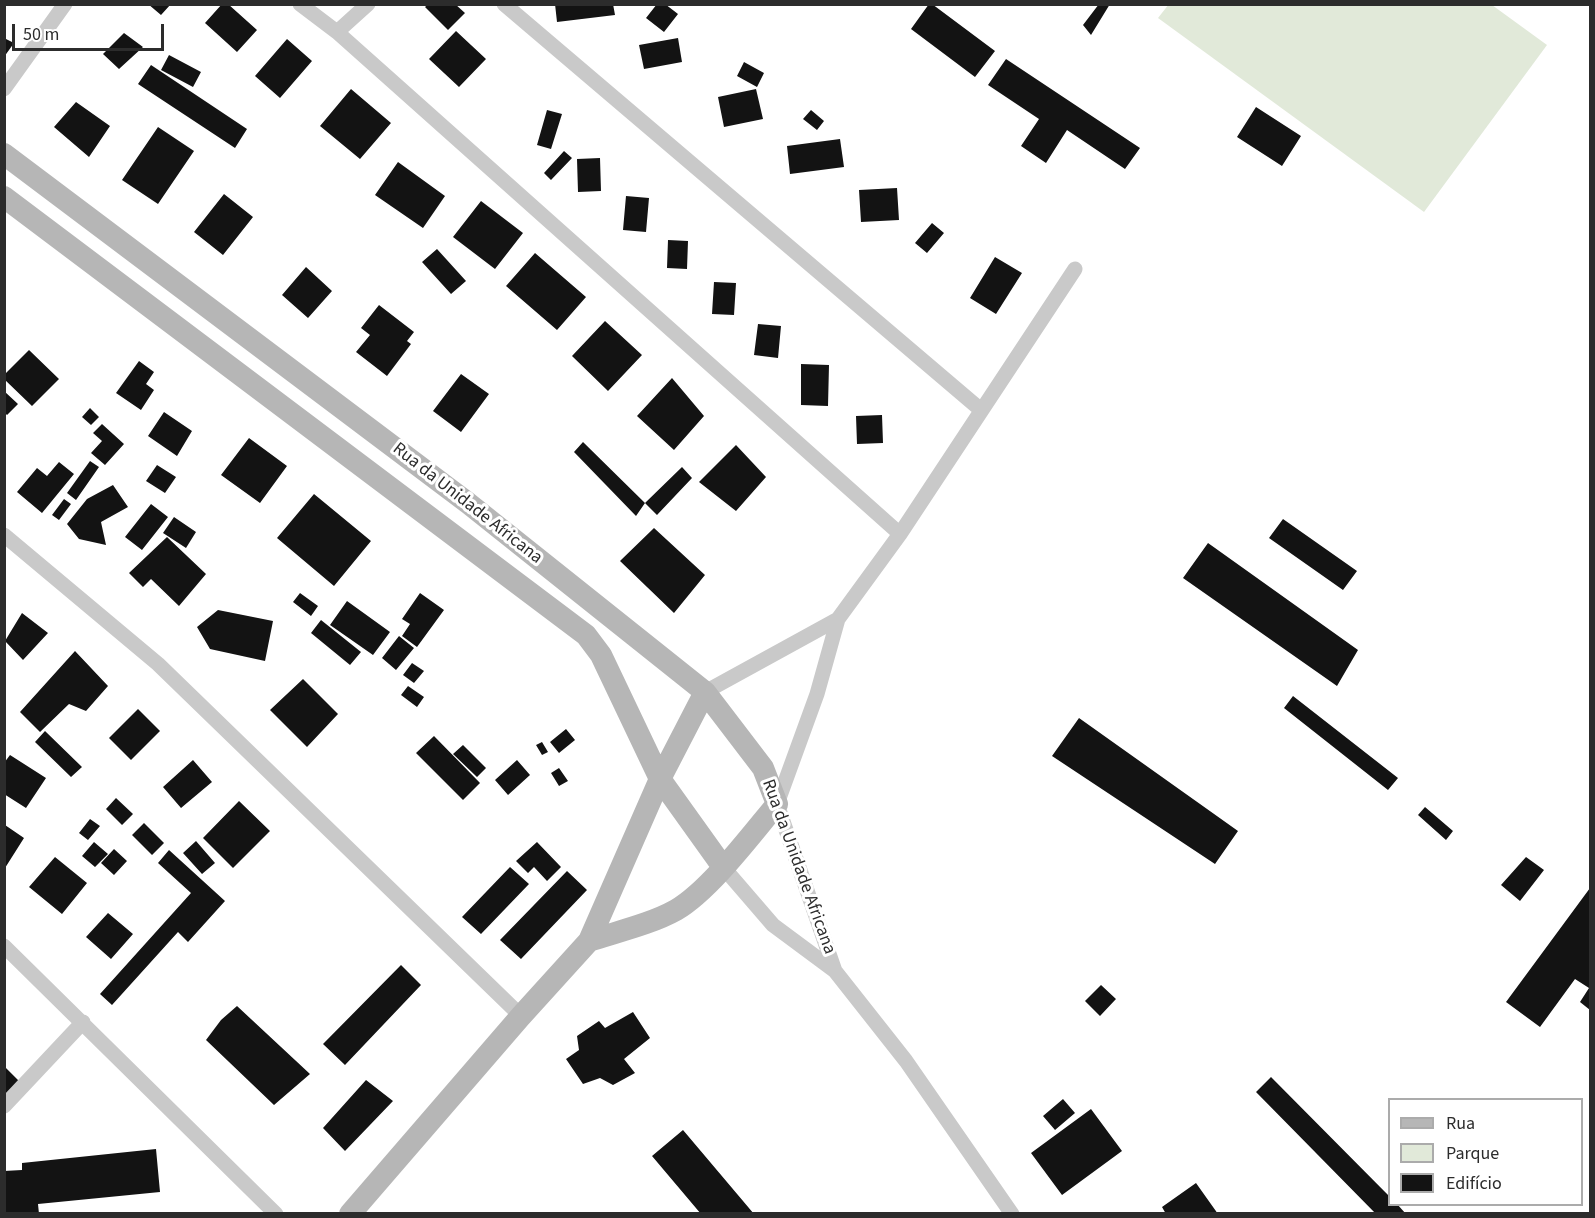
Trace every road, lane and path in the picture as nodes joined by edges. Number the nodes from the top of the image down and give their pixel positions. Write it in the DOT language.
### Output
graph roads {
  1 [pos="65,4"];
  2 [pos="300,4"];
  3 [pos="368,4"];
  4 [pos="504,4"];
  5 [pos="337,32"];
  6 [pos="4,89"];
  7 [pos="4,154"];
  8 [pos="4,197"];
  9 [pos="1076,269"];
  10 [pos="981,410"];
  11 [pos="900,534"];
  12 [pos="4,535"];
  13 [pos="838,619"];
  14 [pos="705,692"];
  15 [pos="660,779"];
  16 [pos="777,804"];
  17 [pos="723,867"];
  18 [pos="589,941"];
  19 [pos="4,946"];
  20 [pos="835,971"];
  21 [pos="521,1016"];
  22 [pos="83,1022"];
  23 [pos="4,1106"];
  24 [pos="276,1214"];
  25 [pos="350,1214"];
  26 [pos="1012,1214"];
  1 -- 6 [label="street"];
  2 -- 5 [label="street"];
  3 -- 5 [label="street"];
  4 -- 10 [label="street"];
  5 -- 11 [label="street"];
  7 -- 14 [label="street, Rua da Unidade Africana"];
  8 -- 15 [label="street, Rua da Unidade Africana"];
  9 -- 10 [label="street"];
  10 -- 11 [label="street"];
  11 -- 13 [label="street"];
  12 -- 21 [label="street"];
  13 -- 14 [label="street"];
  13 -- 16 [label="street"];
  14 -- 15 [label="street"];
  14 -- 16 [label="street, Rua da Unidade Africana"];
  15 -- 17 [label="street, Rua da Unidade Africana"];
  15 -- 18 [label="street"];
  16 -- 17 [label="street"];
  16 -- 20 [label="street, Rua da Unidade Africana"];
  17 -- 18 [label="street"];
  17 -- 20 [label="street, Rua da Unidade Africana"];
  18 -- 21 [label="street"];
  19 -- 22 [label="street"];
  20 -- 26 [label="street"];
  21 -- 25 [label="street"];
  22 -- 23 [label="street"];
  22 -- 24 [label="street"];
}
